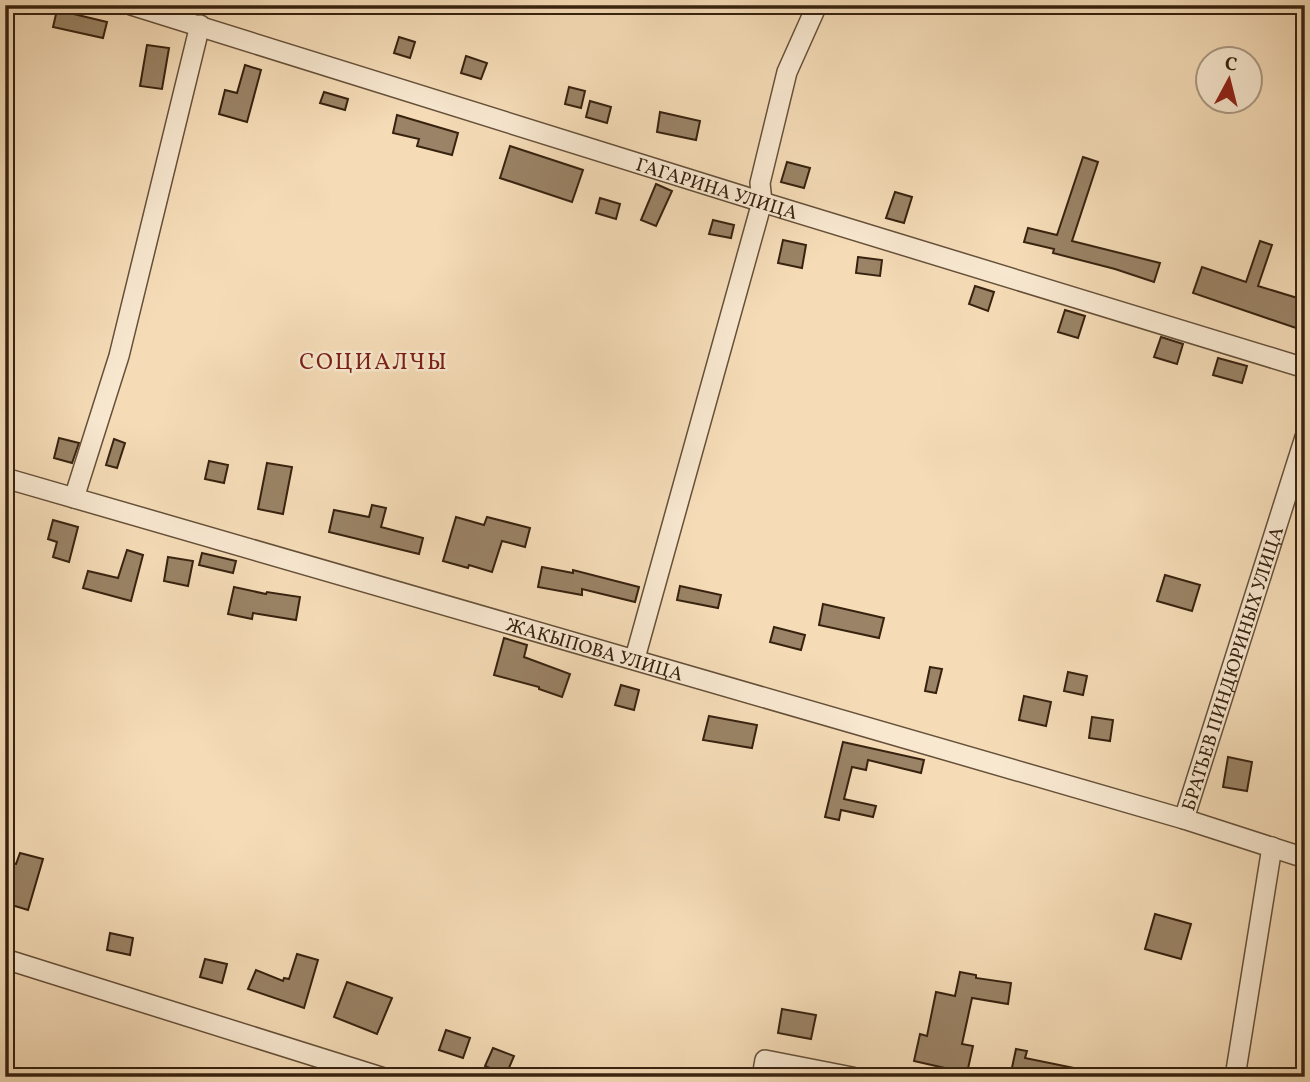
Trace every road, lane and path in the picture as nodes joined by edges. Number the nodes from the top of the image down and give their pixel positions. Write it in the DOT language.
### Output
graph roads {
  1 [pos="131,5"];
  2 [pos="817,5"];
  3 [pos="200,25"];
  4 [pos="762,202"];
  5 [pos="1305,368"];
  6 [pos="1305,437"];
  7 [pos="5,478"];
  8 [pos="74,498"];
  9 [pos="635,658"];
  10 [pos="1184,819"];
  11 [pos="1272,847"];
  12 [pos="1305,858"];
  13 [pos="5,959"];
  14 [pos="382,1077"];
  15 [pos="762,1077"];
  16 [pos="852,1077"];
  17 [pos="1235,1077"];
  1 -- 3 [label="street, ГАГАРИНА УЛИЦА"];
  2 -- 4 [label="street"];
  3 -- 4 [label="street, ГАГАРИНА УЛИЦА"];
  3 -- 8 [label="street"];
  4 -- 5 [label="street, ГАГАРИНА УЛИЦА"];
  4 -- 9 [label="street"];
  6 -- 10 [label="street, БРАТЬЕВ ПИНДЮРИНЫХ УЛИЦА"];
  7 -- 8 [label="street, ЖАКЫПОВА УЛИЦА"];
  8 -- 9 [label="street, ЖАКЫПОВА УЛИЦА"];
  9 -- 10 [label="street, ЖАКЫПОВА УЛИЦА"];
  10 -- 11 [label="street, ЖАКЫПОВА УЛИЦА"];
  11 -- 12 [label="street, ЖАКЫПОВА УЛИЦА"];
  11 -- 17 [label="street"];
  13 -- 14 [label="street"];
  15 -- 16 [label="street"];
}
